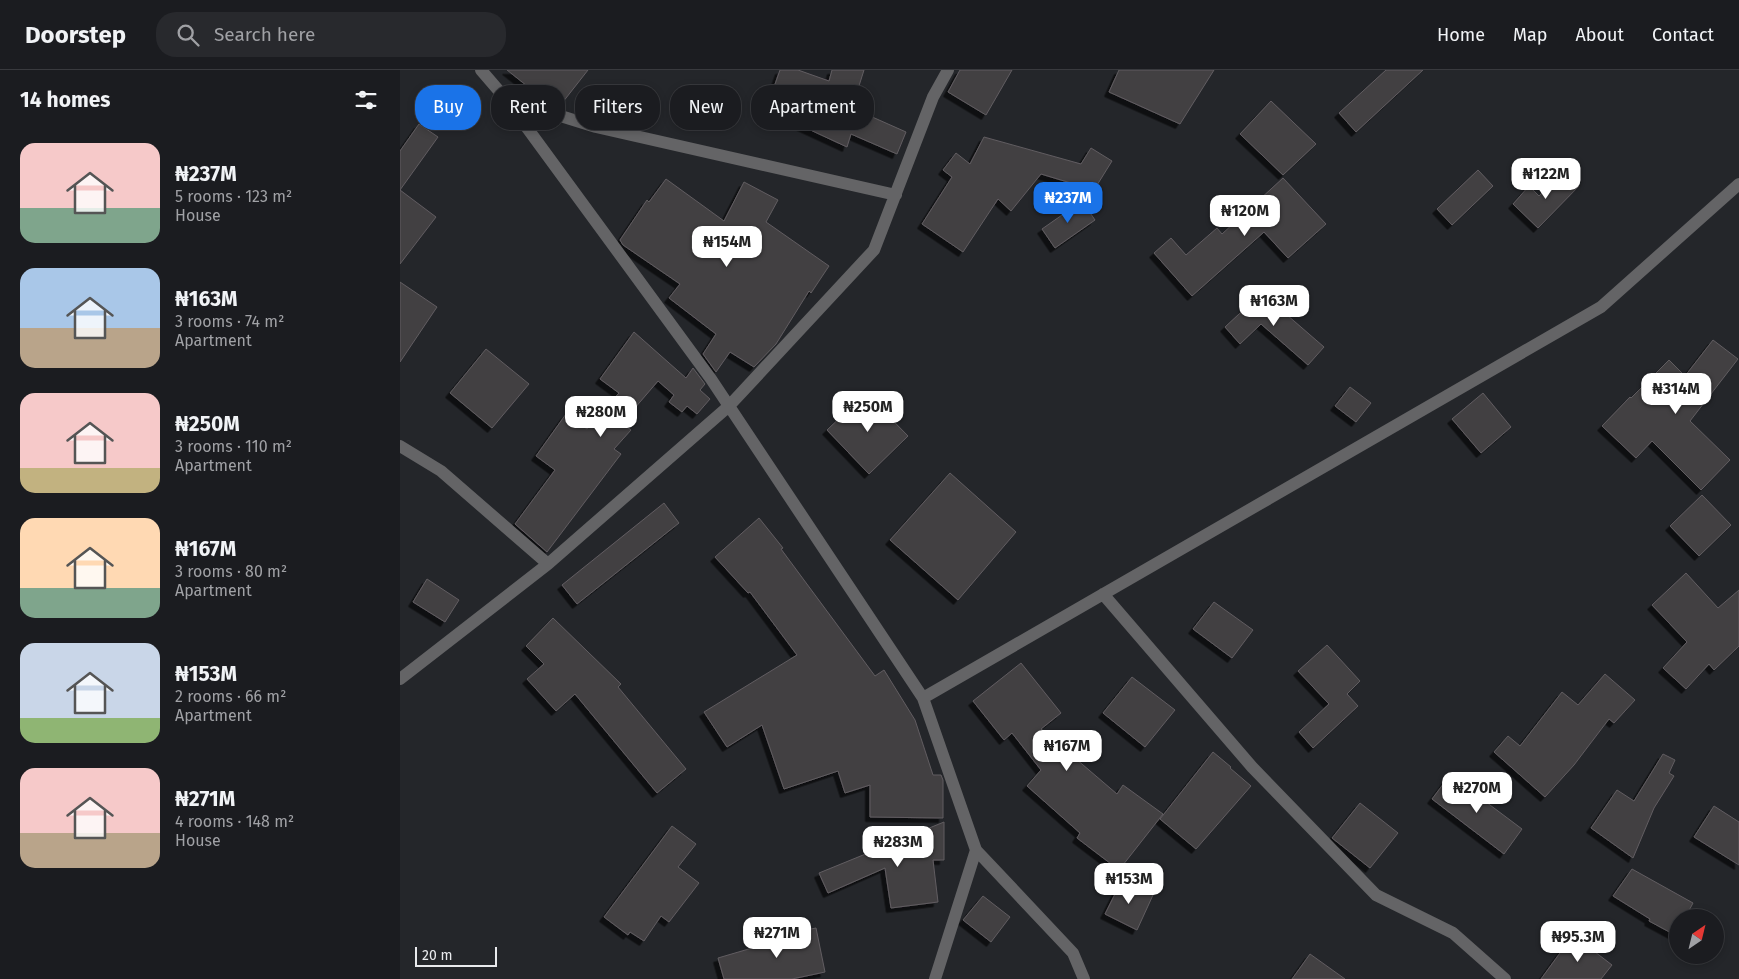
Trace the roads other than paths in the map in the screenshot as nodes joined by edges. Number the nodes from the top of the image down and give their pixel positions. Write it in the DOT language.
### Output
graph roads {
  1 [pos="481,70"];
  2 [pos="948,70"];
  3 [pos="494,85"];
  4 [pos="565,117"];
  5 [pos="529,130"];
  6 [pos="1739,184"];
  7 [pos="896,194"];
  8 [pos="729,406"];
  9 [pos="400,446"];
  10 [pos="548,564"];
  11 [pos="1103,594"];
  12 [pos="400,679"];
  13 [pos="923,698"];
  14 [pos="976,850"];
  15 [pos="936,979"];
  16 [pos="1084,979"];
  17 [pos="1505,979"];
  1 -- 3 [label="street"];
  2 -- 7 [label="street"];
  4 -- 7 [label="street"];
  5 -- 8 [label="street"];
  6 -- 11 [label="street"];
  7 -- 8 [label="street"];
  8 -- 10 [label="street"];
  8 -- 13 [label="street"];
  9 -- 10 [label="street"];
  10 -- 12 [label="street"];
  11 -- 13 [label="street"];
  11 -- 17 [label="street"];
  13 -- 14 [label="street"];
  14 -- 15 [label="street"];
  14 -- 16 [label="street"];
}
